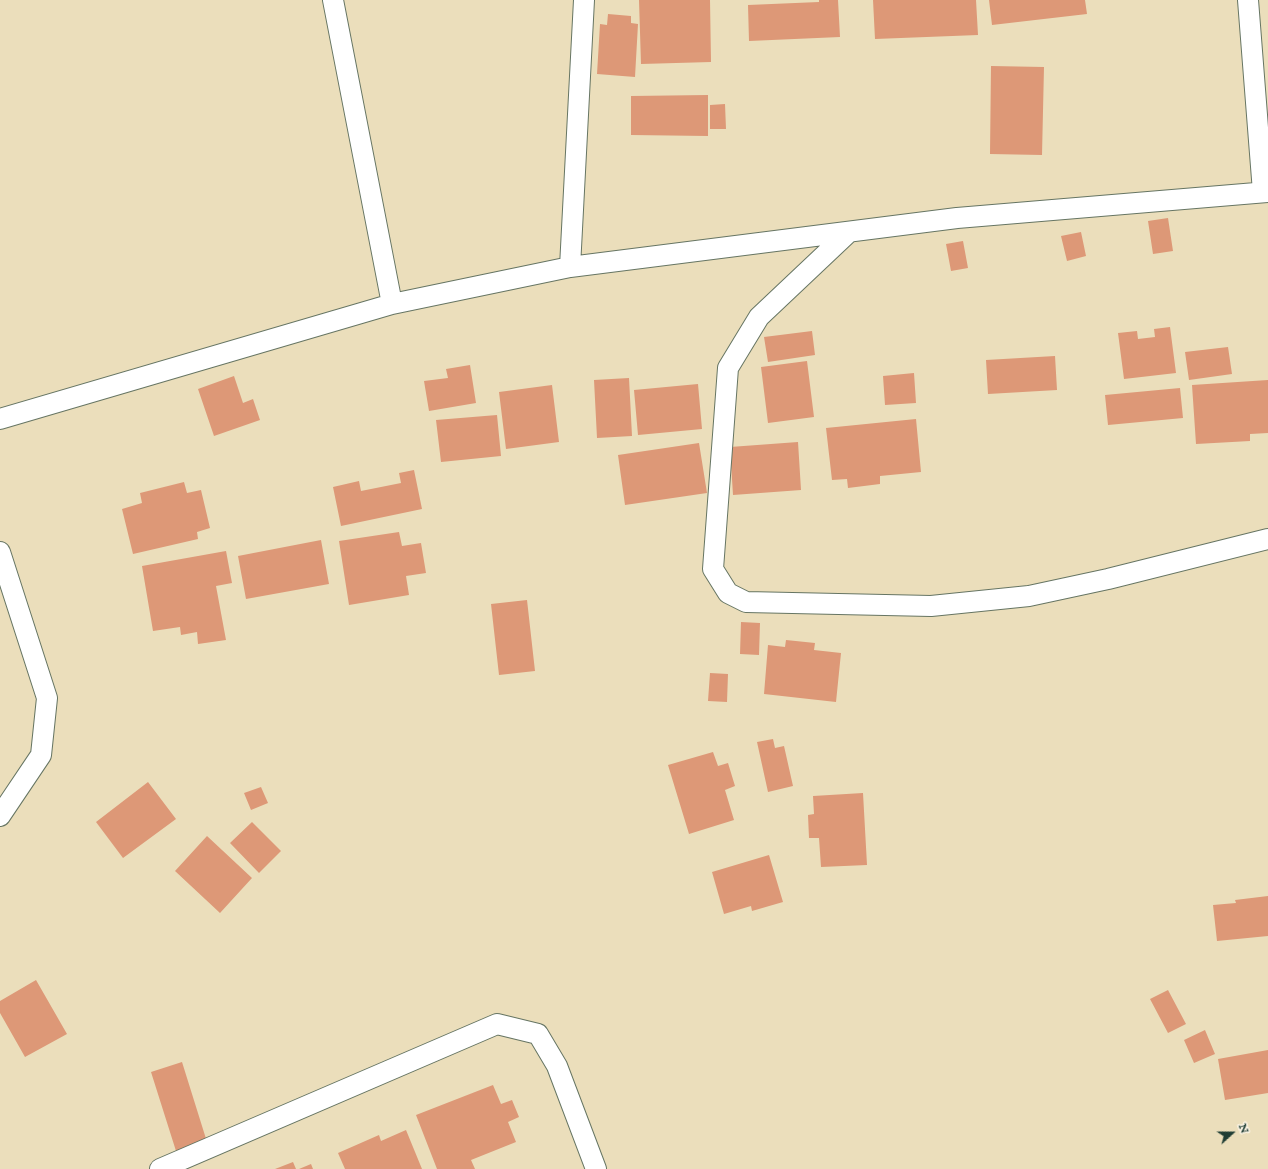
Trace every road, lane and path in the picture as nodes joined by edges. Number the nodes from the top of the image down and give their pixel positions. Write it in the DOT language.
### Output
graph roads {
  1 [pos="333,0"];
  2 [pos="584,0"];
  3 [pos="1248,0"];
  4 [pos="1265,192"];
  5 [pos="849,232"];
  6 [pos="570,267"];
  7 [pos="392,304"];
  8 [pos="0,419"];
  9 [pos="1268,539"];
  10 [pos="0,552"];
  11 [pos="0,816"];
  12 [pos="160,1169"];
  13 [pos="596,1169"];
  1 -- 7 [label="street"];
  2 -- 6 [label="street"];
  3 -- 4 [label="street"];
  4 -- 5 [label="street"];
  5 -- 6 [label="street"];
  5 -- 9 [label="street"];
  6 -- 7 [label="street"];
  7 -- 8 [label="street"];
  10 -- 11 [label="street"];
  12 -- 13 [label="street"];
}
